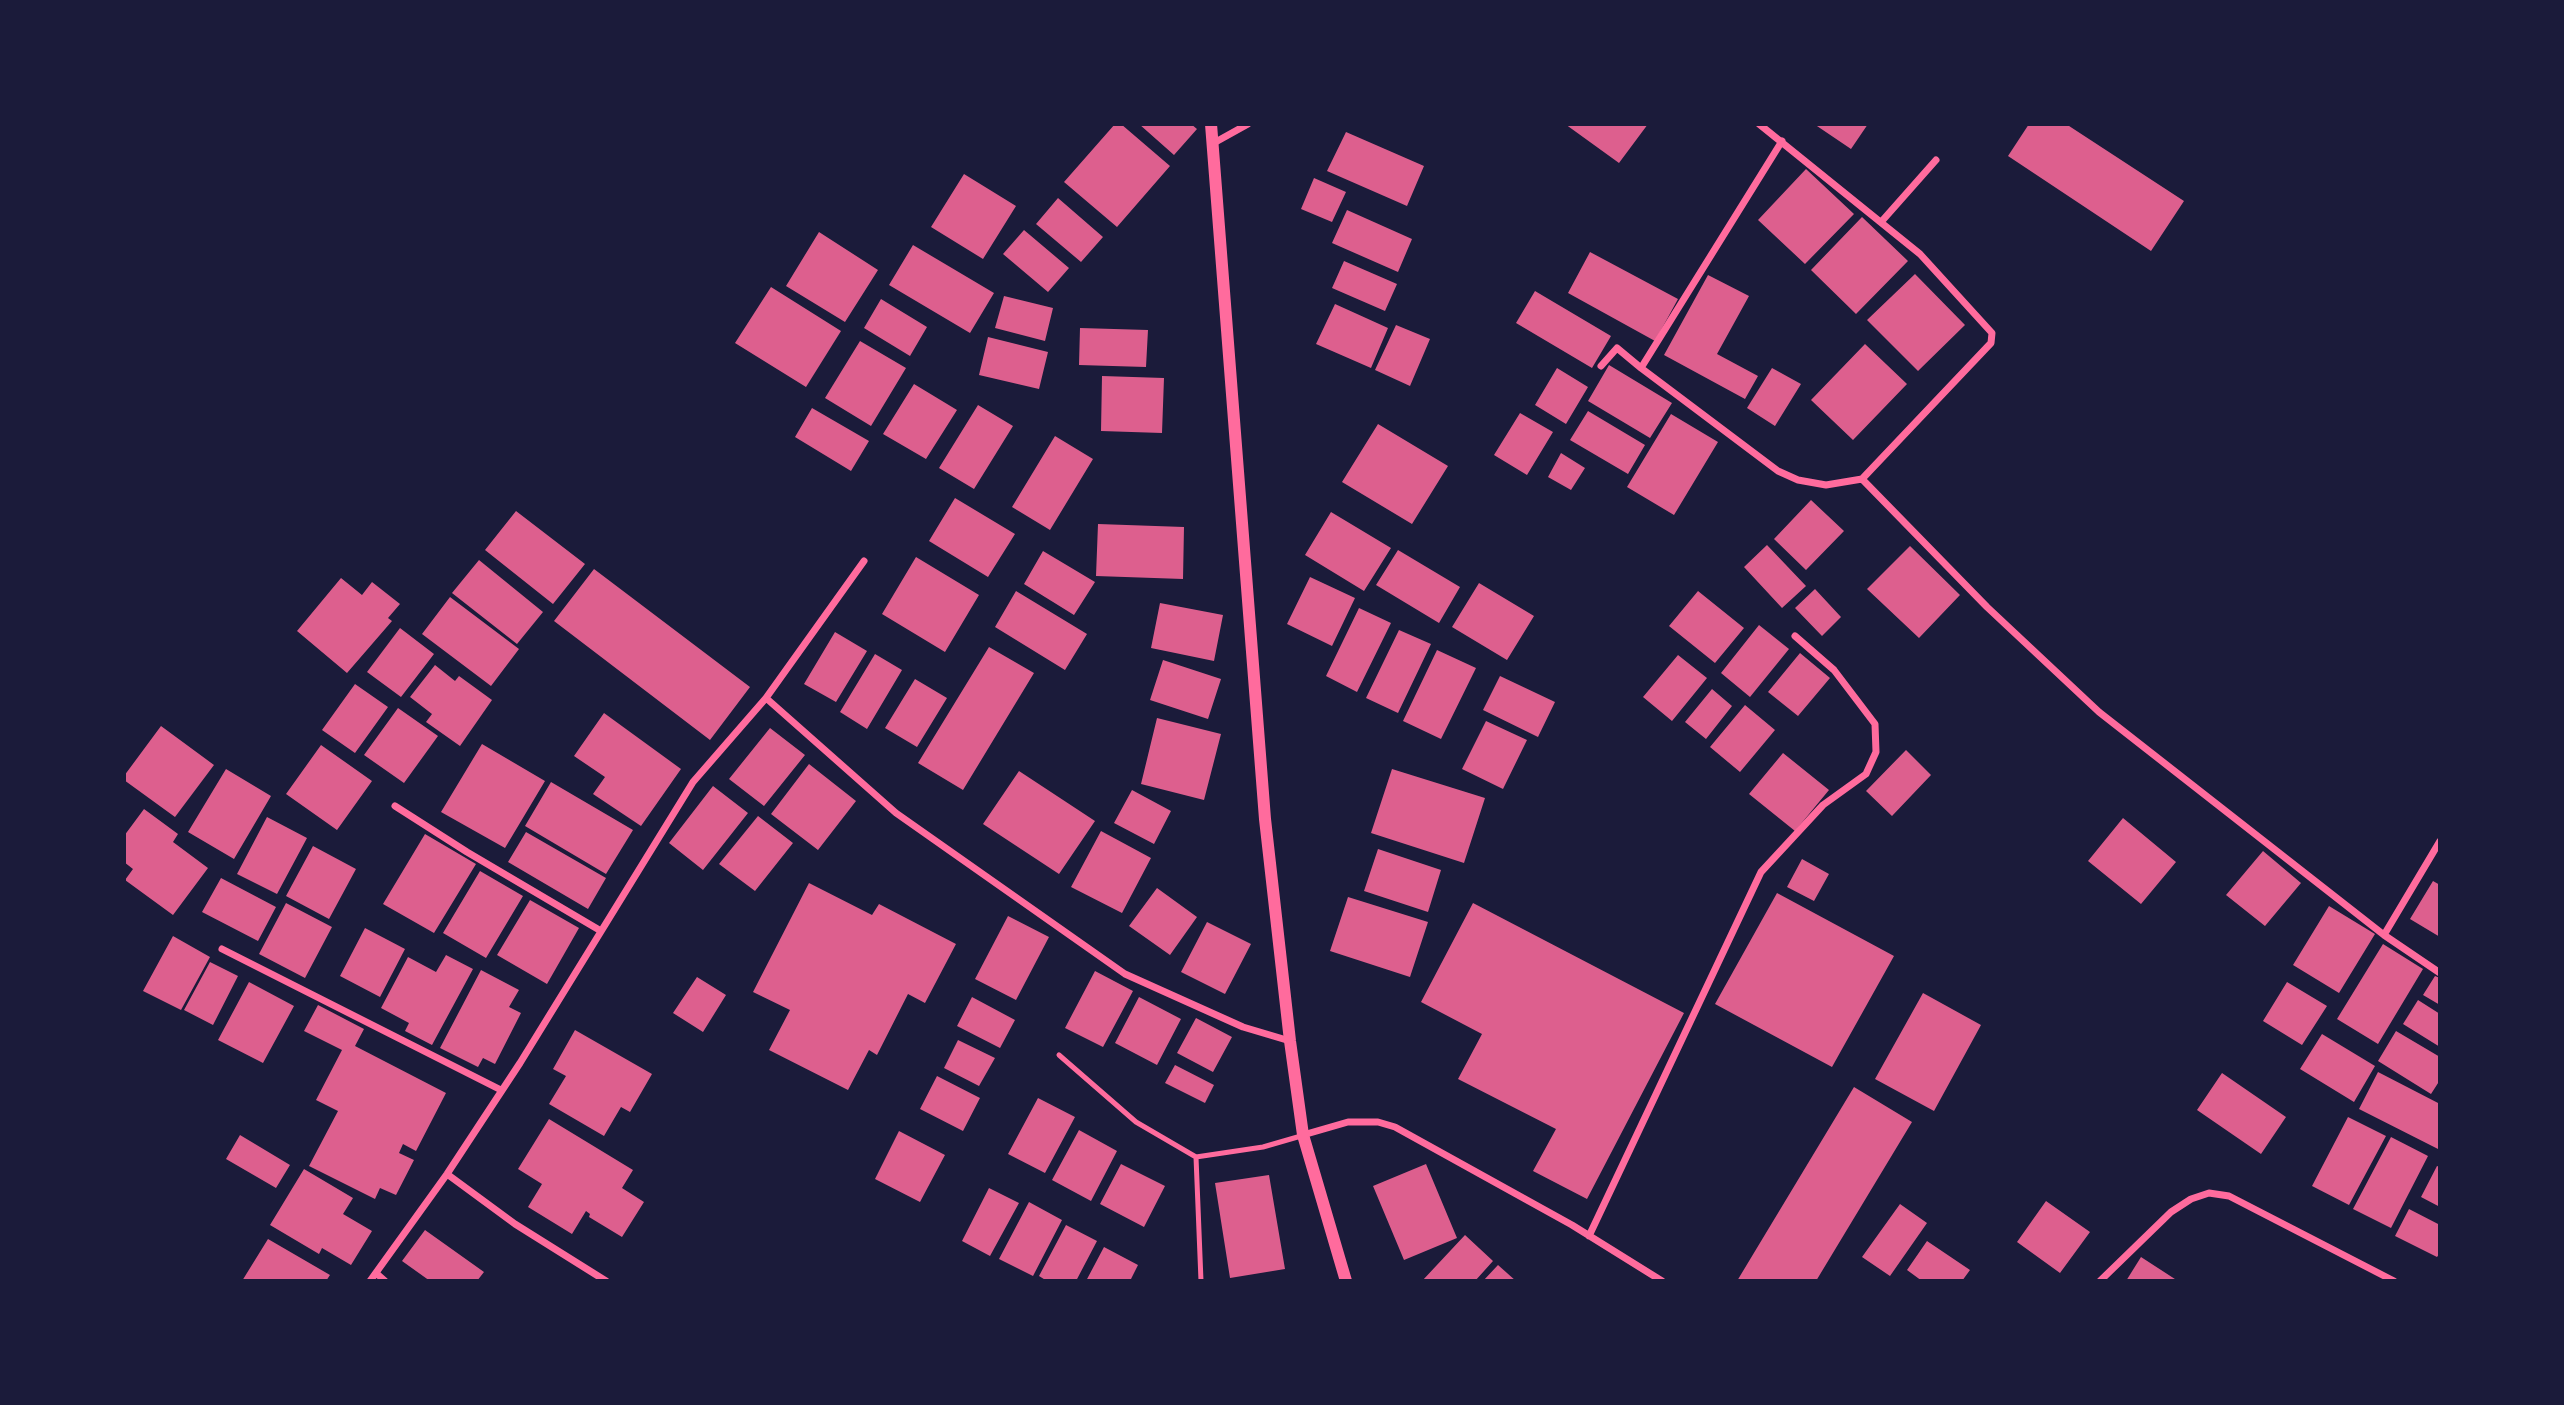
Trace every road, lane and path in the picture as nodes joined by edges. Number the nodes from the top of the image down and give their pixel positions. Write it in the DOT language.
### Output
graph roads {
  1 [pos="1211,124"];
  2 [pos="1248,124"];
  3 [pos="1759,124"];
  4 [pos="1782,141"];
  5 [pos="1211,145"];
  6 [pos="1936,160"];
  7 [pos="1882,221"];
  8 [pos="1601,366"];
  9 [pos="1641,368"];
  10 [pos="1862,479"];
  11 [pos="864,561"];
  12 [pos="1796,636"];
  13 [pos="766,698"];
  14 [pos="395,806"];
  15 [pos="2440,841"];
  16 [pos="601,930"];
  17 [pos="2384,935"];
  18 [pos="222,949"];
  19 [pos="2440,973"];
  20 [pos="1290,1041"];
  21 [pos="1059,1055"];
  22 [pos="501,1090"];
  23 [pos="1303,1135"];
  24 [pos="1196,1157"];
  25 [pos="447,1174"];
  26 [pos="1589,1236"];
  27 [pos="376,1273"];
  28 [pos="370,1281"];
  29 [pos="385,1281"];
  30 [pos="606,1281"];
  31 [pos="1200,1281"];
  32 [pos="1346,1281"];
  33 [pos="1662,1281"];
  34 [pos="2100,1281"];
  35 [pos="2394,1281"];
  1 -- 5 [label="street"];
  2 -- 5 [label="street"];
  3 -- 4 [label="street"];
  4 -- 7 [label="street"];
  4 -- 9 [label="street"];
  5 -- 20 [label="street"];
  6 -- 7 [label="street"];
  7 -- 10 [label="street"];
  8 -- 9 [label="street"];
  9 -- 10 [label="street"];
  10 -- 17 [label="street"];
  11 -- 13 [label="street"];
  12 -- 26 [label="street"];
  13 -- 16 [label="street"];
  13 -- 20 [label="street"];
  14 -- 16 [label="street"];
  15 -- 17 [label="street"];
  16 -- 22 [label="street"];
  17 -- 19 [label="street"];
  18 -- 22 [label="street"];
  20 -- 23 [label="street"];
  21 -- 24 [label="lane"];
  22 -- 25 [label="street"];
  23 -- 24 [label="lane"];
  23 -- 26 [label="street"];
  23 -- 32 [label="street"];
  24 -- 31 [label="lane"];
  25 -- 27 [label="street"];
  25 -- 30 [label="street"];
  26 -- 33 [label="street"];
  27 -- 28 [label="street"];
  27 -- 29 [label="street"];
  34 -- 35 [label="street"];
}
